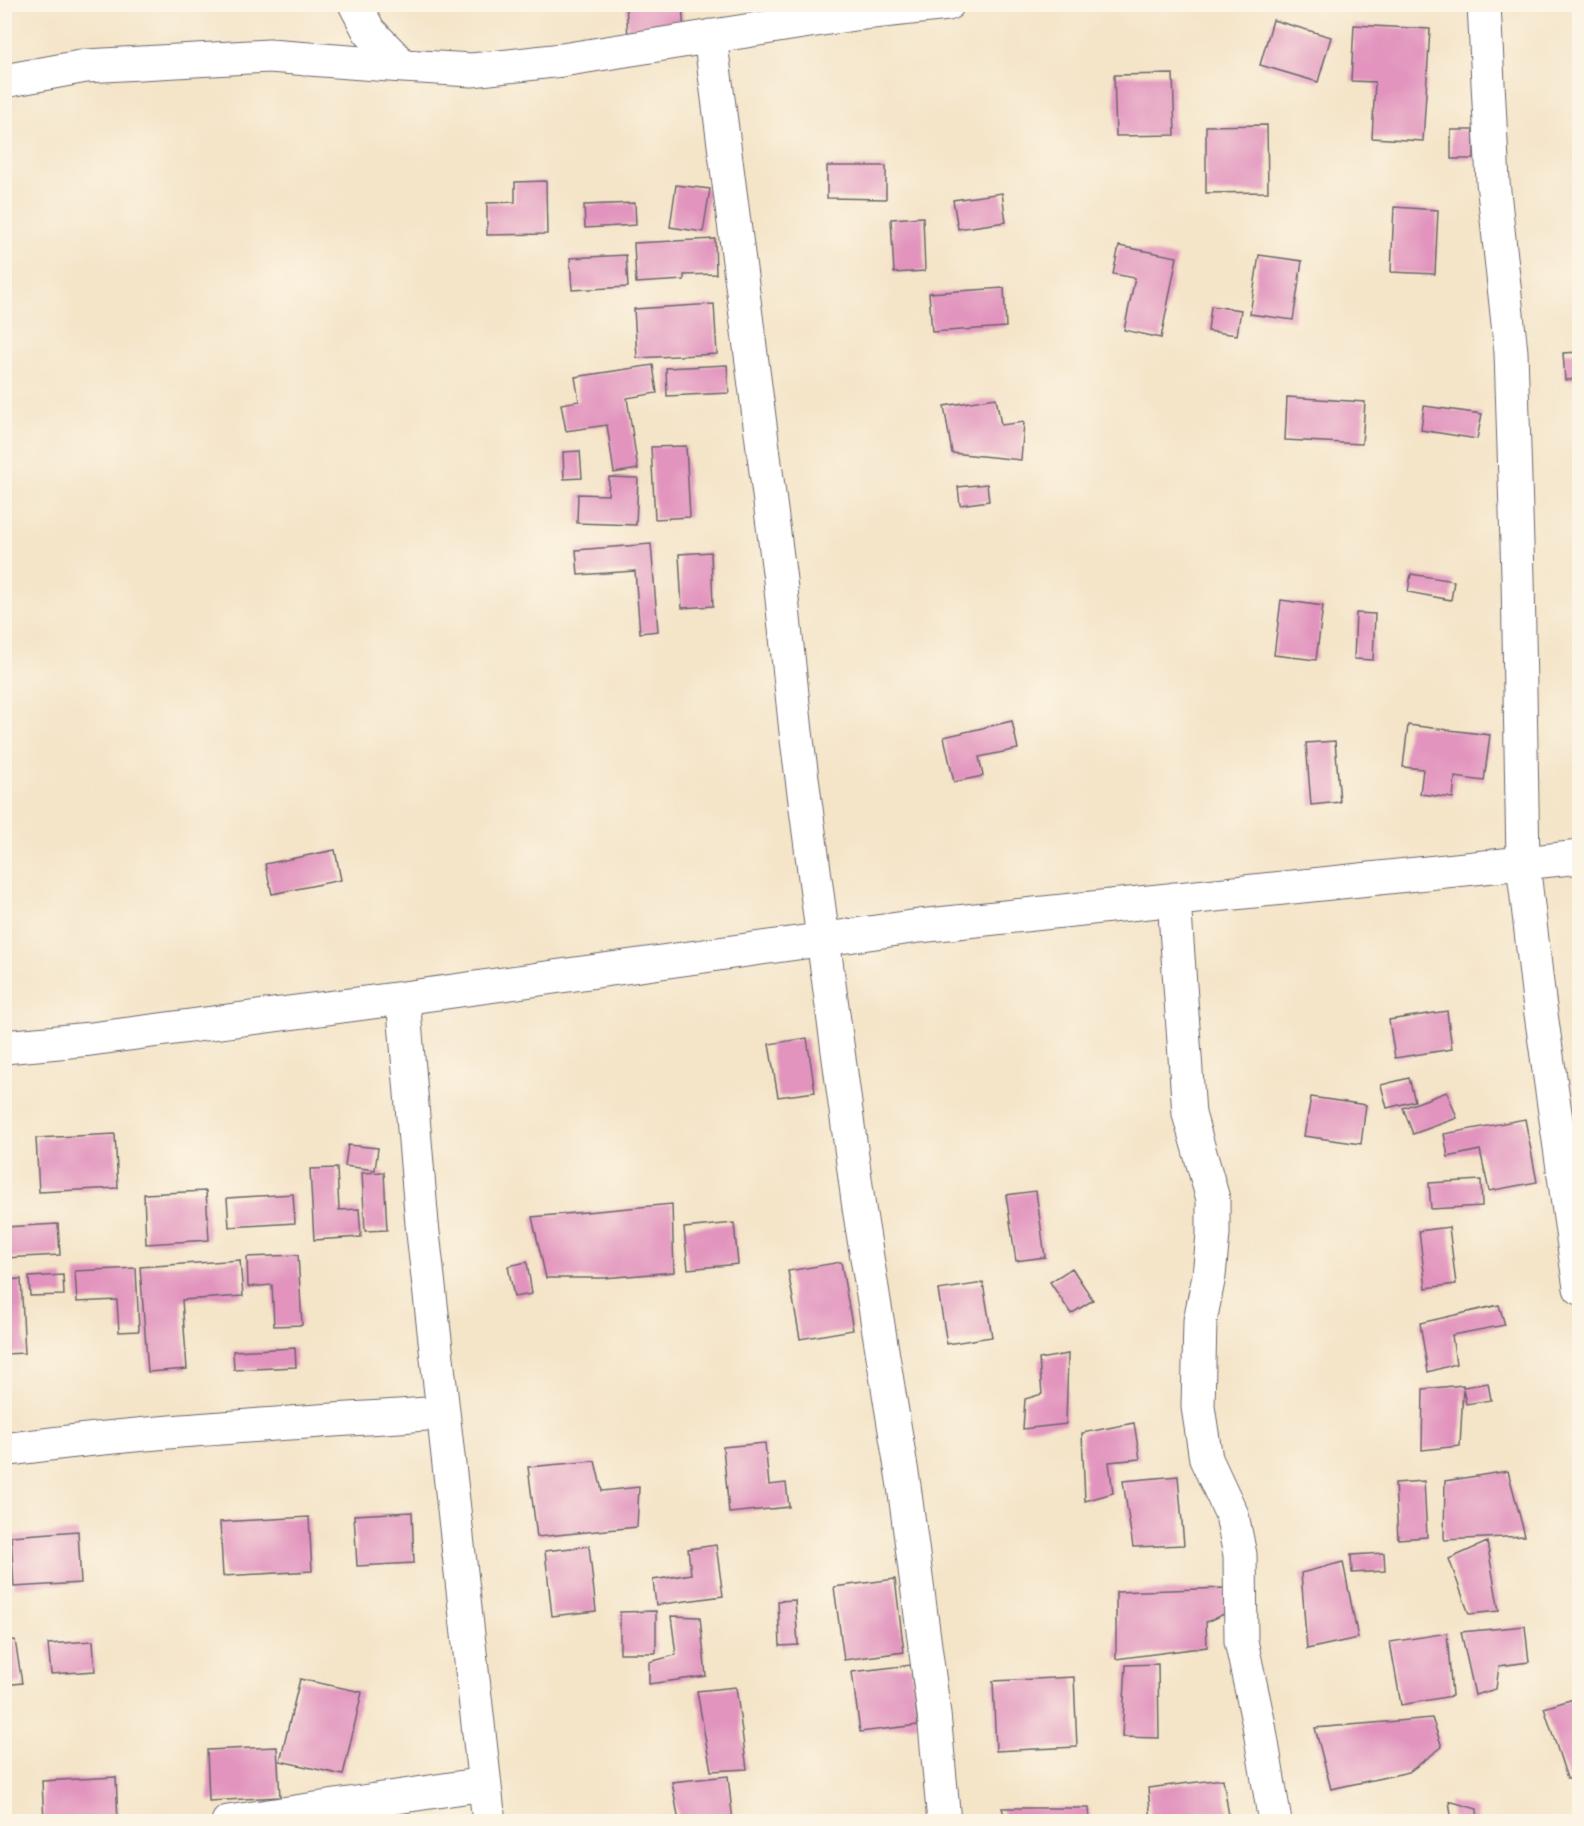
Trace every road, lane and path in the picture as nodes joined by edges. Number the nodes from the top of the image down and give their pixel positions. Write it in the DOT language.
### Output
graph roads {
  1 [pos="355,4"];
  2 [pos="948,4"];
  3 [pos="1484,4"];
  4 [pos="710,36"];
  5 [pos="403,66"];
  6 [pos="4,81"];
  7 [pos="1580,857"];
  8 [pos="1523,863"];
  9 [pos="1174,899"];
  10 [pos="823,939"];
  11 [pos="403,999"];
  12 [pos="4,1047"];
  13 [pos="1580,1288"];
  14 [pos="442,1413"];
  15 [pos="4,1450"];
  16 [pos="484,1784"];
  17 [pos="228,1821"];
  18 [pos="489,1821"];
  19 [pos="944,1821"];
  20 [pos="1275,1821"];
  1 -- 5 [label="street"];
  2 -- 4 [label="street"];
  3 -- 8 [label="street"];
  4 -- 5 [label="street"];
  4 -- 10 [label="street"];
  5 -- 6 [label="street"];
  7 -- 8 [label="street"];
  8 -- 9 [label="street"];
  8 -- 13 [label="street"];
  9 -- 10 [label="street"];
  9 -- 20 [label="street"];
  10 -- 11 [label="street"];
  10 -- 19 [label="street"];
  11 -- 12 [label="street"];
  11 -- 14 [label="street"];
  14 -- 15 [label="street"];
  14 -- 16 [label="street"];
  16 -- 17 [label="street"];
  16 -- 18 [label="street"];
}
